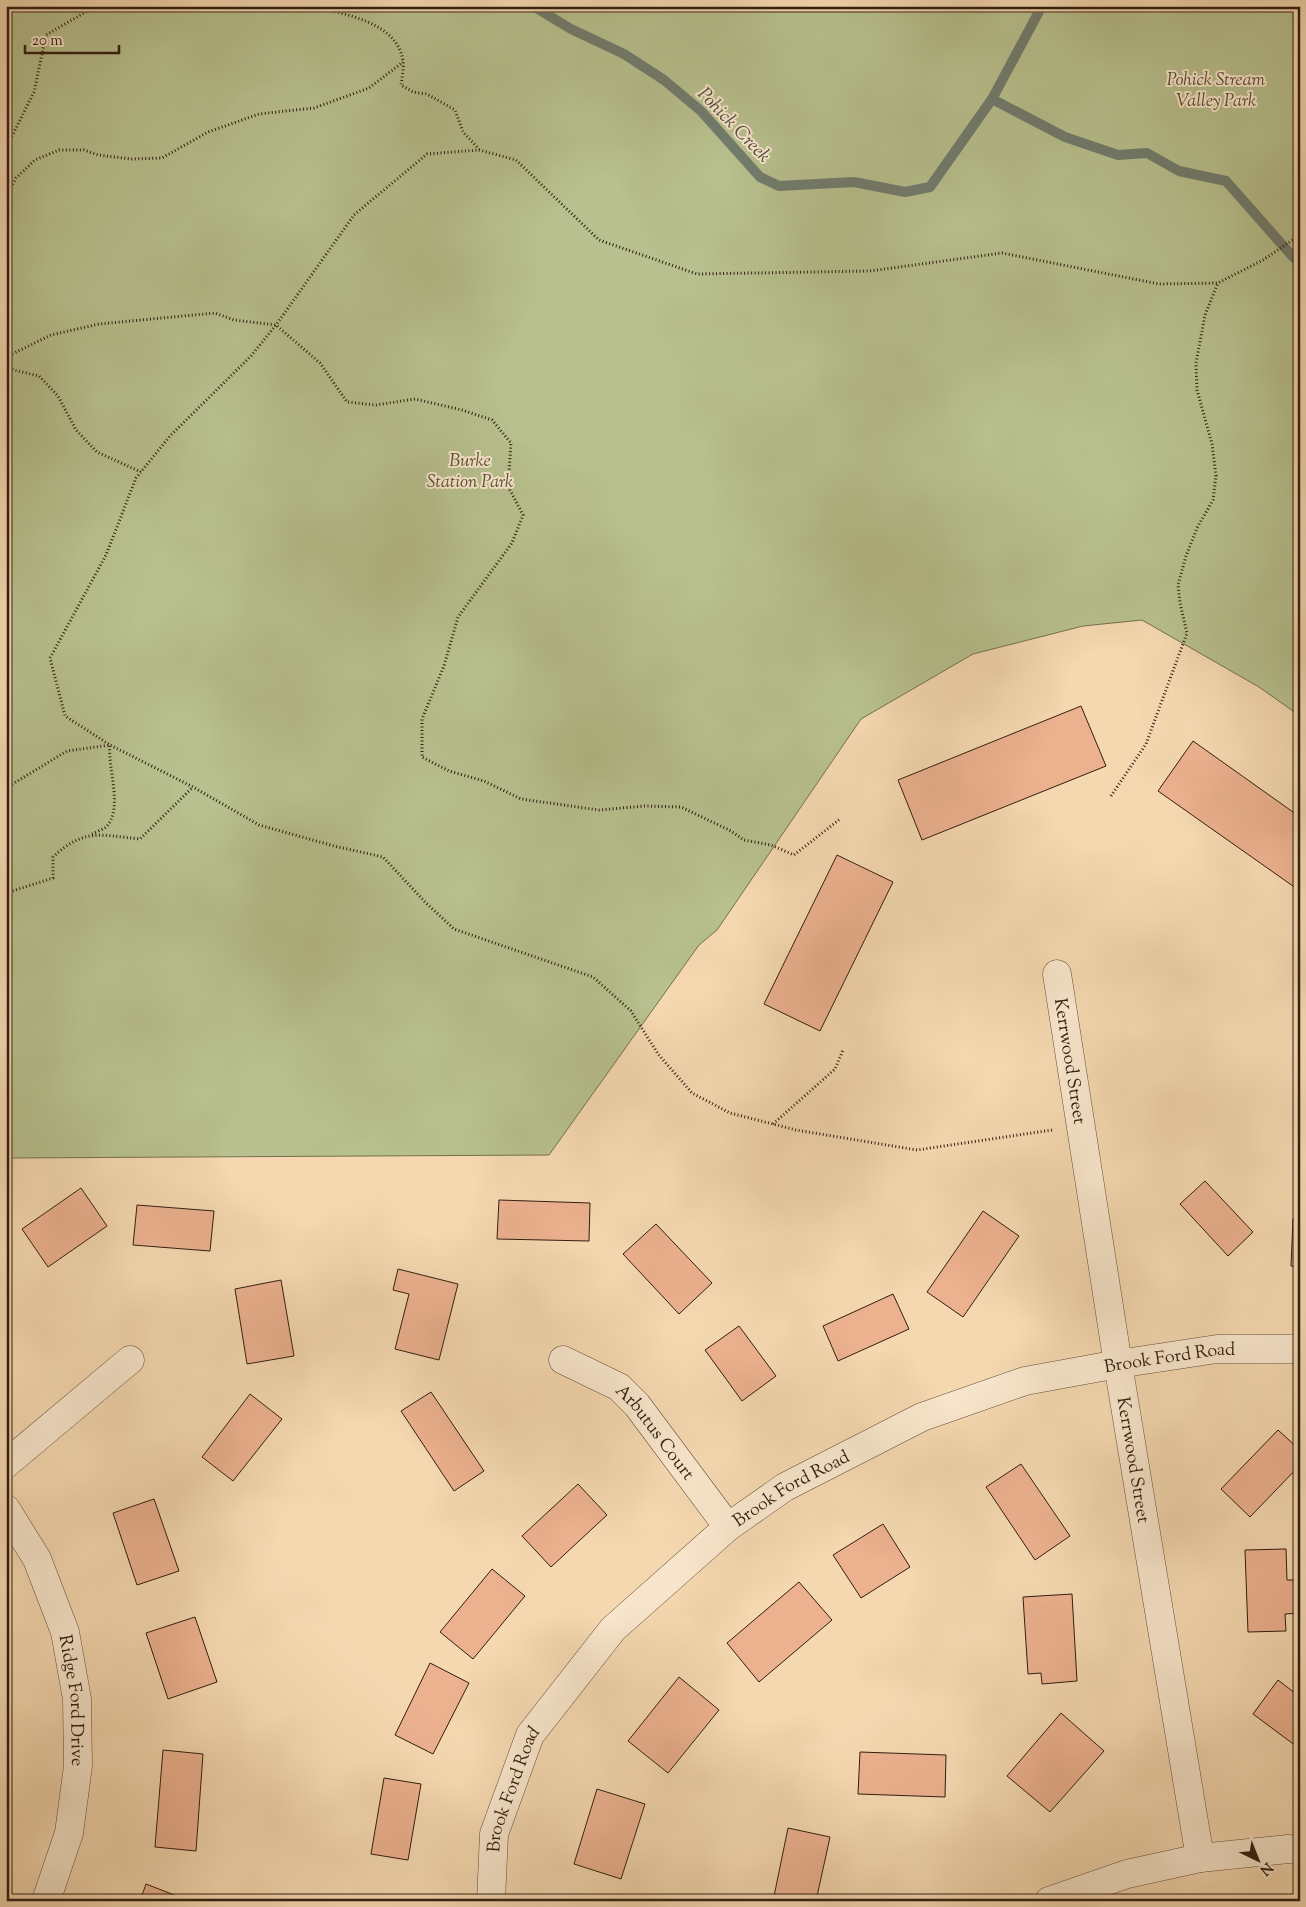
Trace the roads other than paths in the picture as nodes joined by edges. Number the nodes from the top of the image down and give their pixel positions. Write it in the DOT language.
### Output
graph roads {
  1 [pos="1057,974"];
  2 [pos="1300,1349"];
  3 [pos="130,1360"];
  4 [pos="563,1360"];
  5 [pos="1118,1364"];
  6 [pos="6,1464"];
  7 [pos="6,1509"];
  8 [pos="728,1527"];
  9 [pos="1300,1850"];
  10 [pos="1200,1858"];
  11 [pos="46,1901"];
  12 [pos="491,1901"];
  13 [pos="1050,1901"];
  1 -- 5 [label="street, Kerrwood Street"];
  2 -- 5 [label="street, Brook Ford Road"];
  3 -- 6 [label="street"];
  4 -- 8 [label="street, Arbutus Court"];
  5 -- 8 [label="street, Brook Ford Road"];
  5 -- 10 [label="street, Kerrwood Street"];
  7 -- 11 [label="street, Ridge Ford Drive"];
  8 -- 12 [label="street, Brook Ford Road"];
  9 -- 10 [label="street"];
  10 -- 13 [label="street"];
}
